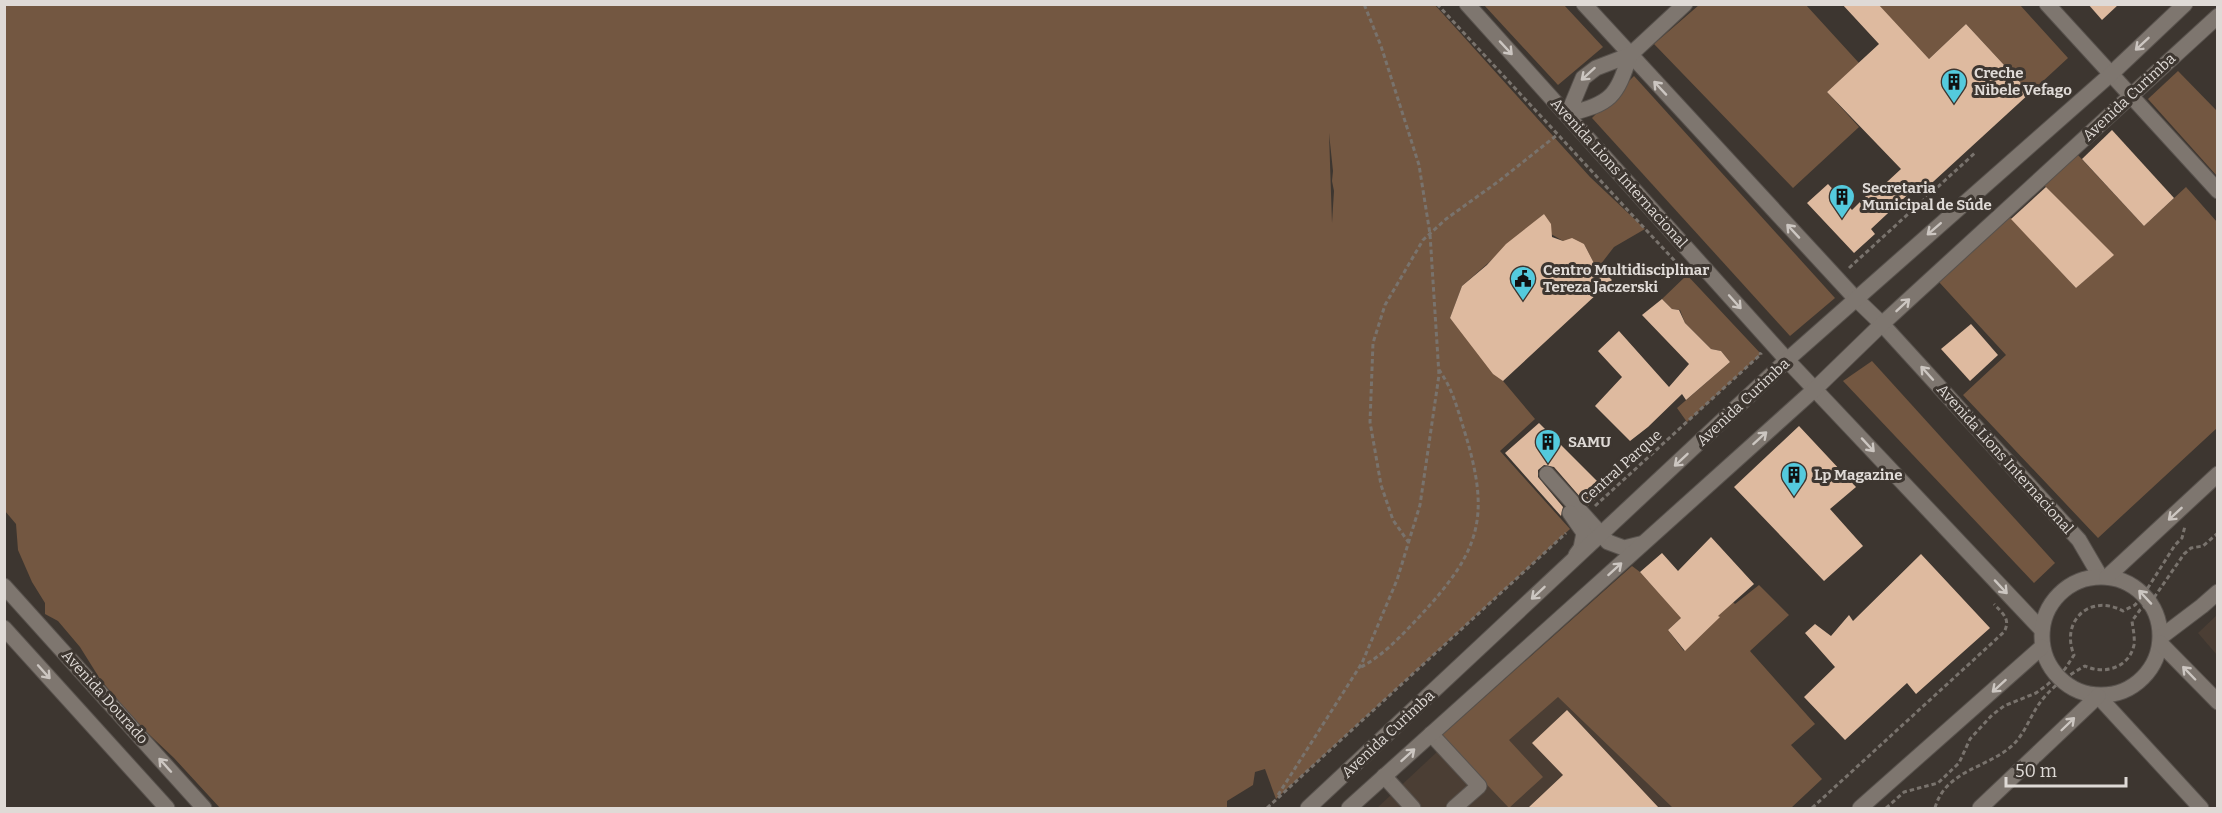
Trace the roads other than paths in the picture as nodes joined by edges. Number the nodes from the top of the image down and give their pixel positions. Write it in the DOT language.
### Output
graph roads {
  1 [pos="1467,4"];
  2 [pos="1584,4"];
  3 [pos="1685,4"];
  4 [pos="2047,4"];
  5 [pos="2185,4"];
  6 [pos="2217,16"];
  7 [pos="1630,55"];
  8 [pos="2111,74"];
  9 [pos="2131,96"];
  10 [pos="1568,114"];
  11 [pos="2217,190"];
  12 [pos="1855,298"];
  13 [pos="1882,324"];
  14 [pos="1787,360"];
  15 [pos="1815,389"];
  16 [pos="2217,474"];
  17 [pos="1544,477"];
  18 [pos="1581,519"];
  19 [pos="1601,534"];
  20 [pos="1643,543"];
  21 [pos="1571,562"];
  22 [pos="2104,577"];
  23 [pos="4,586"];
  24 [pos="2217,592"];
  25 [pos="25,608"];
  26 [pos="4,627"];
  27 [pos="2042,630"];
  28 [pos="2161,640"];
  29 [pos="2043,647"];
  30 [pos="2098,696"];
  31 [pos="2217,702"];
  32 [pos="1431,734"];
  33 [pos="1384,776"];
  34 [pos="167,808"];
  35 [pos="204,808"];
  36 [pos="1308,808"];
  37 [pos="1349,808"];
  38 [pos="1413,808"];
  39 [pos="1454,808"];
  40 [pos="1860,808"];
  41 [pos="1980,808"];
  42 [pos="2201,808"];
  1 -- 10 [label="street, Avenida Lions Internacional, one-way"];
  2 -- 7 [label="street, Avenida Lions Internacional"];
  3 -- 7 [label="street"];
  4 -- 8 [label="street"];
  5 -- 8 [label="street, Avenida Curimba, one-way"];
  6 -- 9 [label="street, Avenida Curimba"];
  7 -- 10 [label="street, one-way"];
  7 -- 10 [label="street"];
  12 -- 7 [label="street, Avenida Lions Internacional, one-way"];
  8 -- 9 [label="street"];
  8 -- 12 [label="street, Avenida Curimba, one-way"];
  9 -- 11 [label="street"];
  13 -- 9 [label="street, Avenida Curimba, one-way"];
  10 -- 14 [label="street, Avenida Lions Internacional, one-way"];
  12 -- 13 [label="street, Avenida Lions Internacional"];
  12 -- 14 [label="street, Avenida Curimba"];
  13 -- 15 [label="street, Avenida Curimba"];
  22 -- 13 [label="street, Avenida Lions Internacional, one-way"];
  14 -- 15 [label="street, Avenida Lions Internacional"];
  14 -- 19 [label="street, Avenida Curimba, one-way"];
  20 -- 15 [label="street, Avenida Curimba, one-way"];
  15 -- 27 [label="street, Avenida Lions Internacional, one-way"];
  16 -- 22 [label="street, one-way"];
  17 -- 18 [label="street"];
  18 -- 19 [label="street"];
  18 -- 21 [label="street"];
  19 -- 20 [label="street"];
  19 -- 21 [label="street, Avenida Curimba"];
  32 -- 20 [label="street, Avenida Curimba, one-way"];
  21 -- 36 [label="street, Avenida Curimba, one-way"];
  22 -- 27 [label="street"];
  22 -- 28 [label="street"];
  23 -- 25 [label="street, Avenida Dourado"];
  24 -- 28 [label="street"];
  25 -- 26 [label="street"];
  35 -- 25 [label="street, Avenida Dourado, one-way"];
  26 -- 34 [label="street, Avenida Dourado, one-way"];
  27 -- 29 [label="street"];
  28 -- 30 [label="street"];
  31 -- 28 [label="street, one-way"];
  29 -- 30 [label="street"];
  29 -- 40 [label="street, one-way"];
  41 -- 30 [label="street, one-way"];
  30 -- 42 [label="street"];
  33 -- 32 [label="street, Avenida Curimba, one-way"];
  32 -- 39 [label="street"];
  33 -- 37 [label="street, Avenida Curimba"];
  33 -- 38 [label="street"];
}
